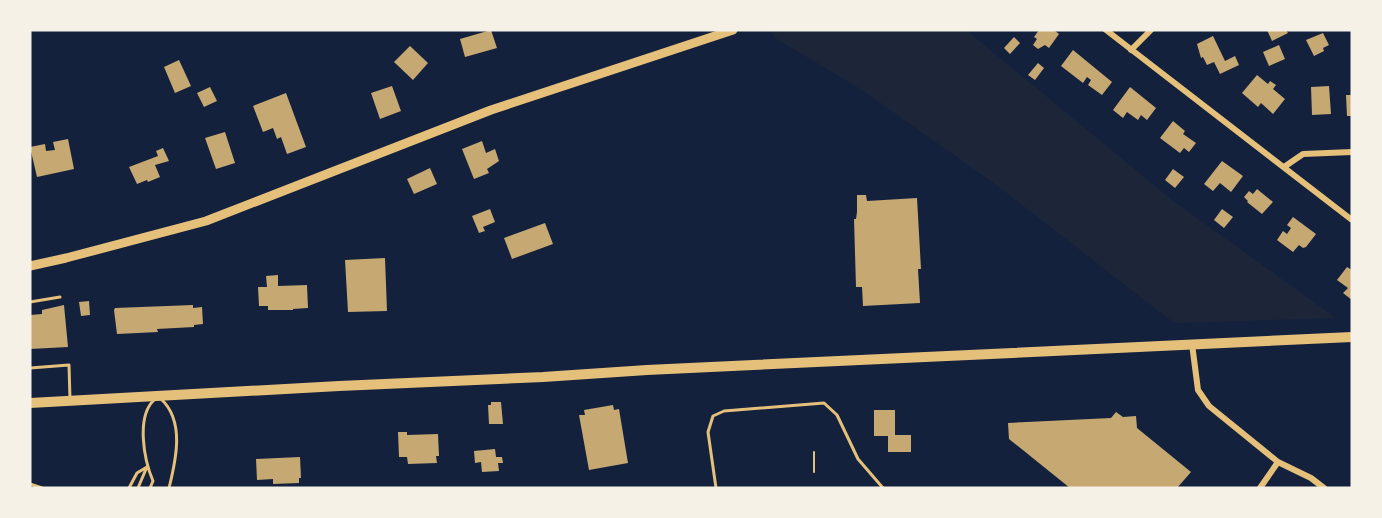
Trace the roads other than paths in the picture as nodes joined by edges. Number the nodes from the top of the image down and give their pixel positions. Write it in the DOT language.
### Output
graph roads {
  1 [pos="733,30"];
  2 [pos="1106,30"];
  3 [pos="1151,30"];
  4 [pos="1131,50"];
  5 [pos="1352,152"];
  6 [pos="1284,167"];
  7 [pos="1352,220"];
  8 [pos="30,266"];
  9 [pos="60,297"];
  10 [pos="30,302"];
  11 [pos="1352,337"];
  12 [pos="1192,344"];
  13 [pos="30,368"];
  14 [pos="157,396"];
  15 [pos="70,401"];
  16 [pos="30,403"];
  17 [pos="1278,462"];
  18 [pos="147,467"];
  19 [pos="30,483"];
  20 [pos="42,488"];
  21 [pos="129,488"];
  22 [pos="138,488"];
  23 [pos="150,488"];
  24 [pos="169,488"];
  25 [pos="716,488"];
  26 [pos="883,488"];
  27 [pos="1260,488"];
  28 [pos="1324,488"];
  1 -- 8 [label="main road"];
  2 -- 4 [label="street"];
  3 -- 4 [label="street"];
  4 -- 6 [label="street"];
  5 -- 6 [label="street"];
  6 -- 7 [label="street"];
  9 -- 10 [label="lane"];
  11 -- 12 [label="main road"];
  12 -- 14 [label="main road"];
  12 -- 17 [label="street"];
  13 -- 15 [label="lane"];
  14 -- 15 [label="main road"];
  14 -- 18 [label="lane"];
  14 -- 24 [label="lane"];
  15 -- 16 [label="main road"];
  17 -- 27 [label="street"];
  17 -- 28 [label="street"];
  18 -- 21 [label="lane"];
  18 -- 22 [label="lane"];
  18 -- 23 [label="lane"];
  19 -- 20 [label="lane"];
  25 -- 26 [label="lane"];
}
